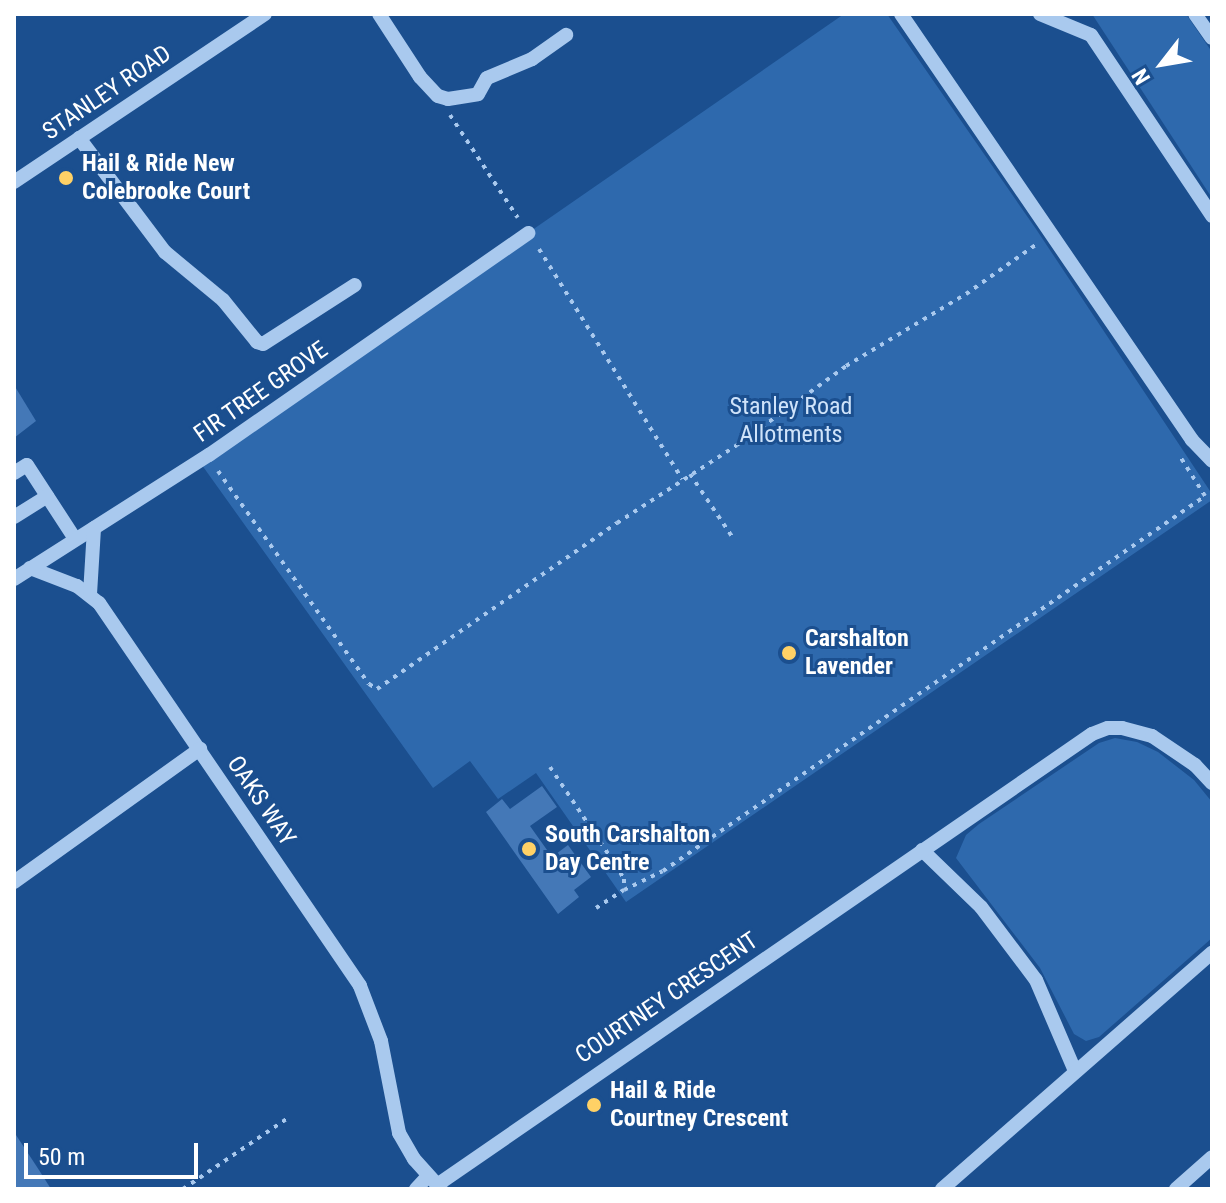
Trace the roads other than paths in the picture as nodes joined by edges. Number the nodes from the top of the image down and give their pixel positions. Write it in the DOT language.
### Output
graph roads {
  1 [pos="265,14"];
  2 [pos="379,14"];
  3 [pos="901,14"];
  4 [pos="1040,14"];
  5 [pos="1195,14"];
  6 [pos="1072,19"];
  7 [pos="566,35"];
  8 [pos="1212,38"];
  9 [pos="79,138"];
  10 [pos="14,182"];
  11 [pos="1212,216"];
  12 [pos="528,233"];
  13 [pos="355,285"];
  14 [pos="1212,461"];
  15 [pos="14,473"];
  16 [pos="47,496"];
  17 [pos="14,517"];
  18 [pos="94,528"];
  19 [pos="75,539"];
  20 [pos="30,568"];
  21 [pos="14,579"];
  22 [pos="90,594"];
  23 [pos="200,749"];
  24 [pos="1212,783"];
  25 [pos="922,850"];
  26 [pos="14,882"];
  27 [pos="1212,953"];
  28 [pos="1075,1071"];
  29 [pos="1212,1157"];
  30 [pos="436,1183"];
  31 [pos="416,1189"];
  32 [pos="942,1189"];
  33 [pos="1176,1189"];
  1 -- 9 [label="street, STANLEY ROAD"];
  2 -- 7 [label="street"];
  3 -- 14 [label="street"];
  4 -- 6 [label="street"];
  5 -- 8 [label="street"];
  6 -- 11 [label="street"];
  9 -- 10 [label="street, STANLEY ROAD"];
  9 -- 13 [label="street"];
  12 -- 18 [label="street, FIR TREE GROVE"];
  15 -- 16 [label="street"];
  16 -- 17 [label="street"];
  16 -- 19 [label="street"];
  18 -- 19 [label="street, FIR TREE GROVE"];
  18 -- 22 [label="street"];
  19 -- 20 [label="street, FIR TREE GROVE"];
  20 -- 21 [label="street, FIR TREE GROVE"];
  20 -- 22 [label="street"];
  22 -- 23 [label="street, OAKS WAY"];
  23 -- 26 [label="street"];
  23 -- 30 [label="street, OAKS WAY"];
  24 -- 25 [label="street, COURTNEY CRESCENT"];
  25 -- 28 [label="street"];
  25 -- 30 [label="street, COURTNEY CRESCENT"];
  27 -- 28 [label="street"];
  28 -- 32 [label="street"];
  29 -- 33 [label="street"];
  30 -- 31 [label="street, COURTNEY CRESCENT"];
}
